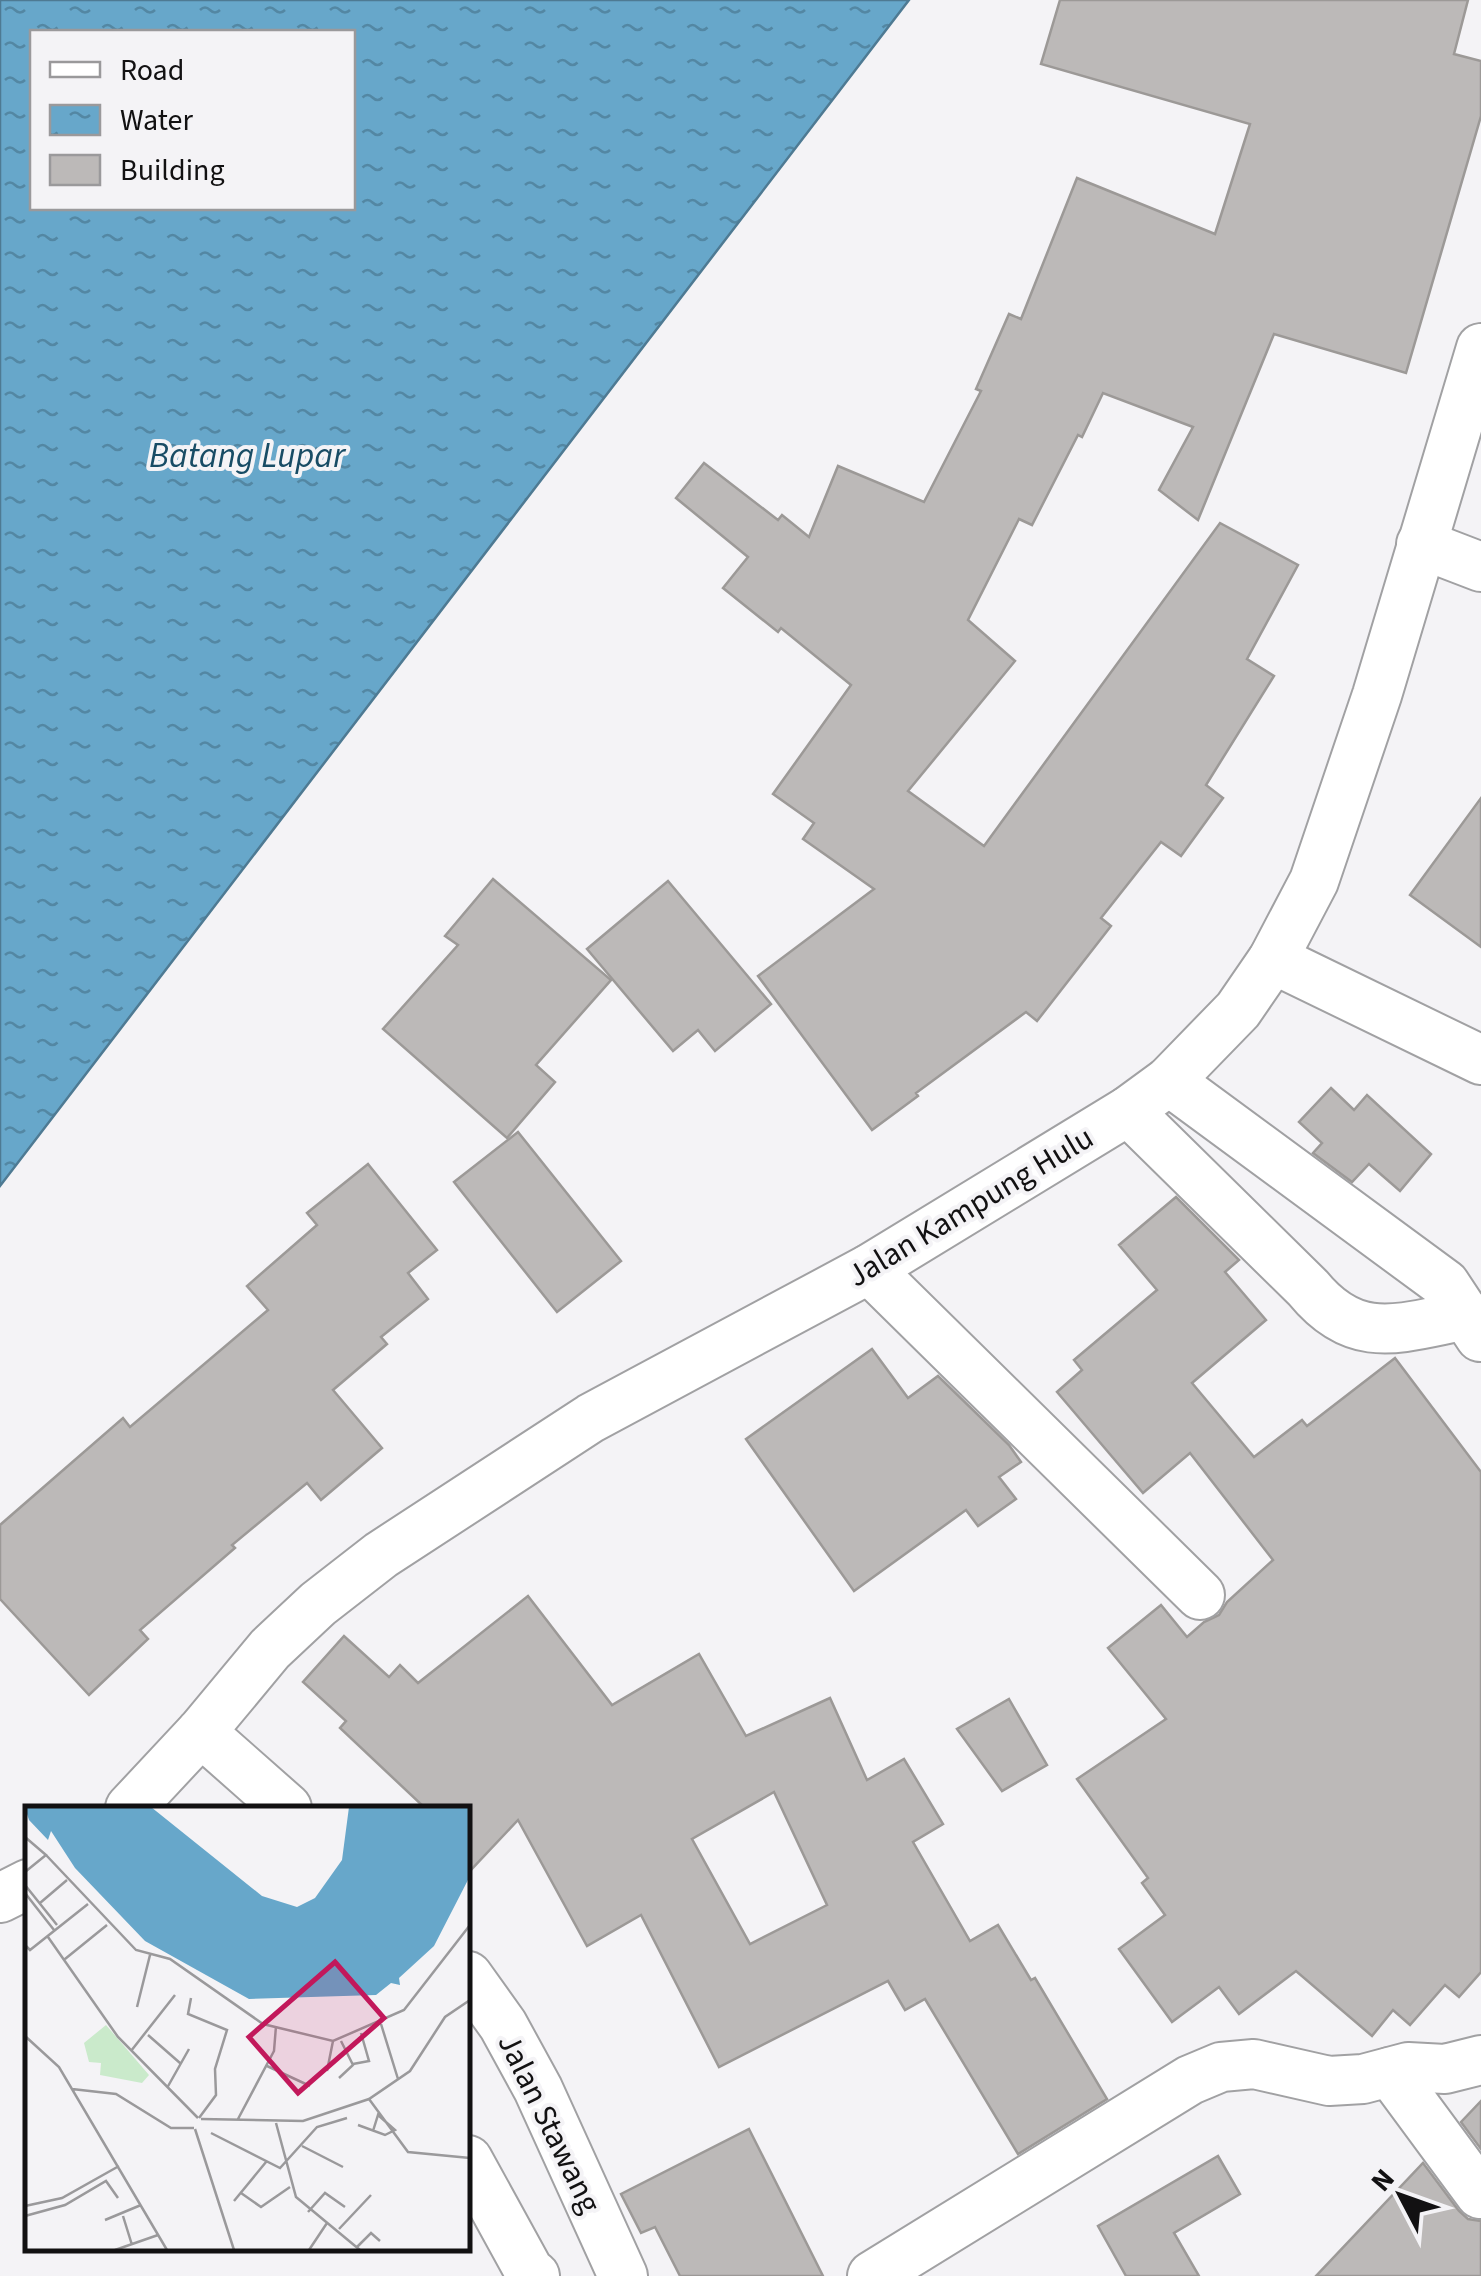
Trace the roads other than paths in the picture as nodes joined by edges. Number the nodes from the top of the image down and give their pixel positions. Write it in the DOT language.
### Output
graph roads {
  1 [pos="1481,348"];
  2 [pos="1420,544"];
  3 [pos="1481,567"];
  4 [pos="1273,959"];
  5 [pos="1481,1060"];
  6 [pos="1169,1080"];
  7 [pos="1128,1111"];
  8 [pos="869,1268"];
  9 [pos="1474,1327"];
  10 [pos="1200,1594"];
  11 [pos="201,1732"];
  12 [pos="132,1806"];
  13 [pos="284,1806"];
  14 [pos="25,1886"];
  15 [pos="0,1898"];
  16 [pos="470,1979"];
  17 [pos="1481,2060"];
  18 [pos="1390,2072"];
  19 [pos="470,2164"];
  20 [pos="1480,2194"];
  21 [pos="535,2276"];
  22 [pos="624,2276"];
  23 [pos="872,2276"];
  1 -- 2 [label="street, Jalan Kampung Hulu"];
  2 -- 3 [label="street"];
  2 -- 4 [label="street, Jalan Kampung Hulu"];
  4 -- 5 [label="street"];
  4 -- 6 [label="street, Jalan Kampung Hulu"];
  6 -- 7 [label="street, Jalan Kampung Hulu"];
  6 -- 9 [label="street"];
  7 -- 8 [label="street, Jalan Kampung Hulu"];
  7 -- 9 [label="street"];
  8 -- 10 [label="street"];
  8 -- 11 [label="street, Jalan Kampung Hulu"];
  11 -- 12 [label="street, Jalan Kampung Hulu"];
  11 -- 13 [label="street"];
  14 -- 15 [label="street"];
  16 -- 22 [label="street, Jalan Stawang"];
  17 -- 18 [label="street"];
  18 -- 20 [label="street"];
  18 -- 23 [label="street"];
  19 -- 21 [label="street"];
}
